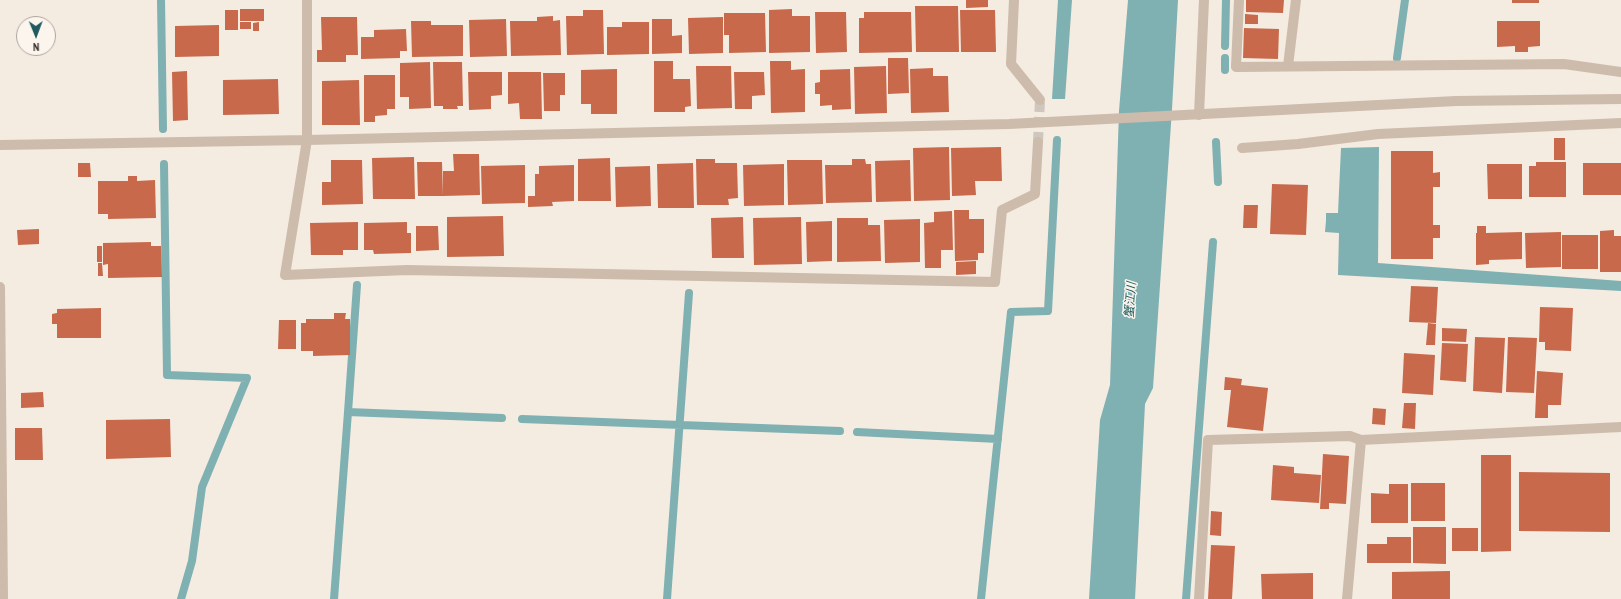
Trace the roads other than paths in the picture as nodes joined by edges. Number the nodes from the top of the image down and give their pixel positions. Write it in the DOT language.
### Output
graph roads {
  1 [pos="307,0"];
  2 [pos="1014,0"];
  3 [pos="1204,0"];
  4 [pos="1239,0"];
  5 [pos="1296,0"];
  6 [pos="1288,66"];
  7 [pos="1621,72"];
  8 [pos="1621,99"];
  9 [pos="1040,100"];
  10 [pos="1194,115"];
  11 [pos="1621,123"];
  12 [pos="307,140"];
  13 [pos="1038,142"];
  14 [pos="0,145"];
  15 [pos="1242,148"];
  16 [pos="0,287"];
  17 [pos="1621,427"];
  18 [pos="1361,440"];
  19 [pos="3,599"];
  20 [pos="1199,599"];
  21 [pos="1347,599"];
  1 -- 12 [label="street"];
  2 -- 9 [label="street"];
  3 -- 10 [label="street"];
  4 -- 6 [label="street"];
  5 -- 6 [label="street"];
  6 -- 7 [label="street"];
  8 -- 10 [label="street"];
  10 -- 12 [label="street"];
  11 -- 15 [label="street"];
  12 -- 13 [label="street"];
  12 -- 14 [label="street"];
  16 -- 19 [label="street"];
  17 -- 18 [label="street"];
  18 -- 20 [label="street"];
  18 -- 21 [label="street"];
}
